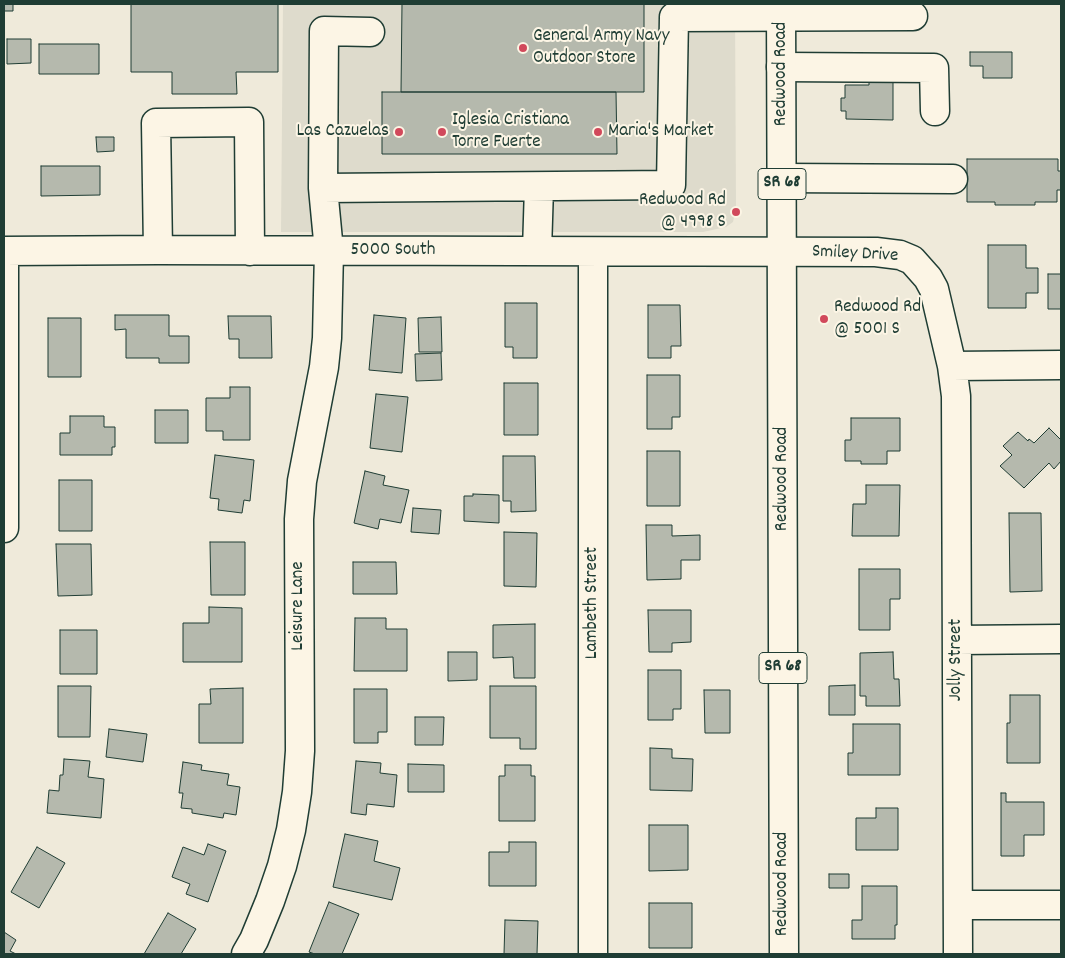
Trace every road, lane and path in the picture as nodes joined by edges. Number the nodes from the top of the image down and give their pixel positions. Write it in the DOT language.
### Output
graph roads {
  1 [pos="782,10"];
  2 [pos="913,16"];
  3 [pos="370,32"];
  4 [pos="781,67"];
  5 [pos="935,111"];
  6 [pos="782,178"];
  7 [pos="953,179"];
  8 [pos="539,187"];
  9 [pos="323,188"];
  10 [pos="158,250"];
  11 [pos="250,250"];
  12 [pos="4,251"];
  13 [pos="329,251"];
  14 [pos="538,251"];
  15 [pos="593,252"];
  16 [pos="782,252"];
  17 [pos="1061,365"];
  18 [pos="952,366"];
  19 [pos="4,528"];
  20 [pos="1061,639"];
  21 [pos="957,640"];
  22 [pos="958,905"];
  23 [pos="1061,905"];
  24 [pos="246,954"];
  25 [pos="593,954"];
  26 [pos="784,954"];
  27 [pos="958,954"];
  1 -- 2 [label="street"];
  1 -- 4 [label="street, Redwood Road / SR 68"];
  1 -- 8 [label="street"];
  3 -- 9 [label="street, Leisure Lane"];
  4 -- 5 [label="street"];
  4 -- 6 [label="street, Redwood Road / SR 68"];
  6 -- 7 [label="street"];
  6 -- 16 [label="street, Redwood Road / SR 68"];
  8 -- 9 [label="street"];
  8 -- 14 [label="street"];
  9 -- 13 [label="street, Leisure Lane"];
  10 -- 11 [label="street, 5000 South"];
  10 -- 11 [label="street"];
  10 -- 12 [label="street, 5000 South"];
  11 -- 13 [label="street, 5000 South"];
  12 -- 19 [label="street"];
  13 -- 14 [label="street, 5000 South"];
  13 -- 24 [label="street, Leisure Lane"];
  14 -- 15 [label="street, 5000 South"];
  15 -- 16 [label="street, 5000 South"];
  15 -- 25 [label="street, Lambeth Street"];
  16 -- 18 [label="street, Smiley Drive"];
  16 -- 26 [label="street, Redwood Road / SR 68"];
  17 -- 18 [label="street"];
  18 -- 21 [label="street, Jolly Street"];
  20 -- 21 [label="street"];
  21 -- 22 [label="street, Jolly Street"];
  22 -- 23 [label="street"];
  22 -- 27 [label="street, Jolly Street"];
}
